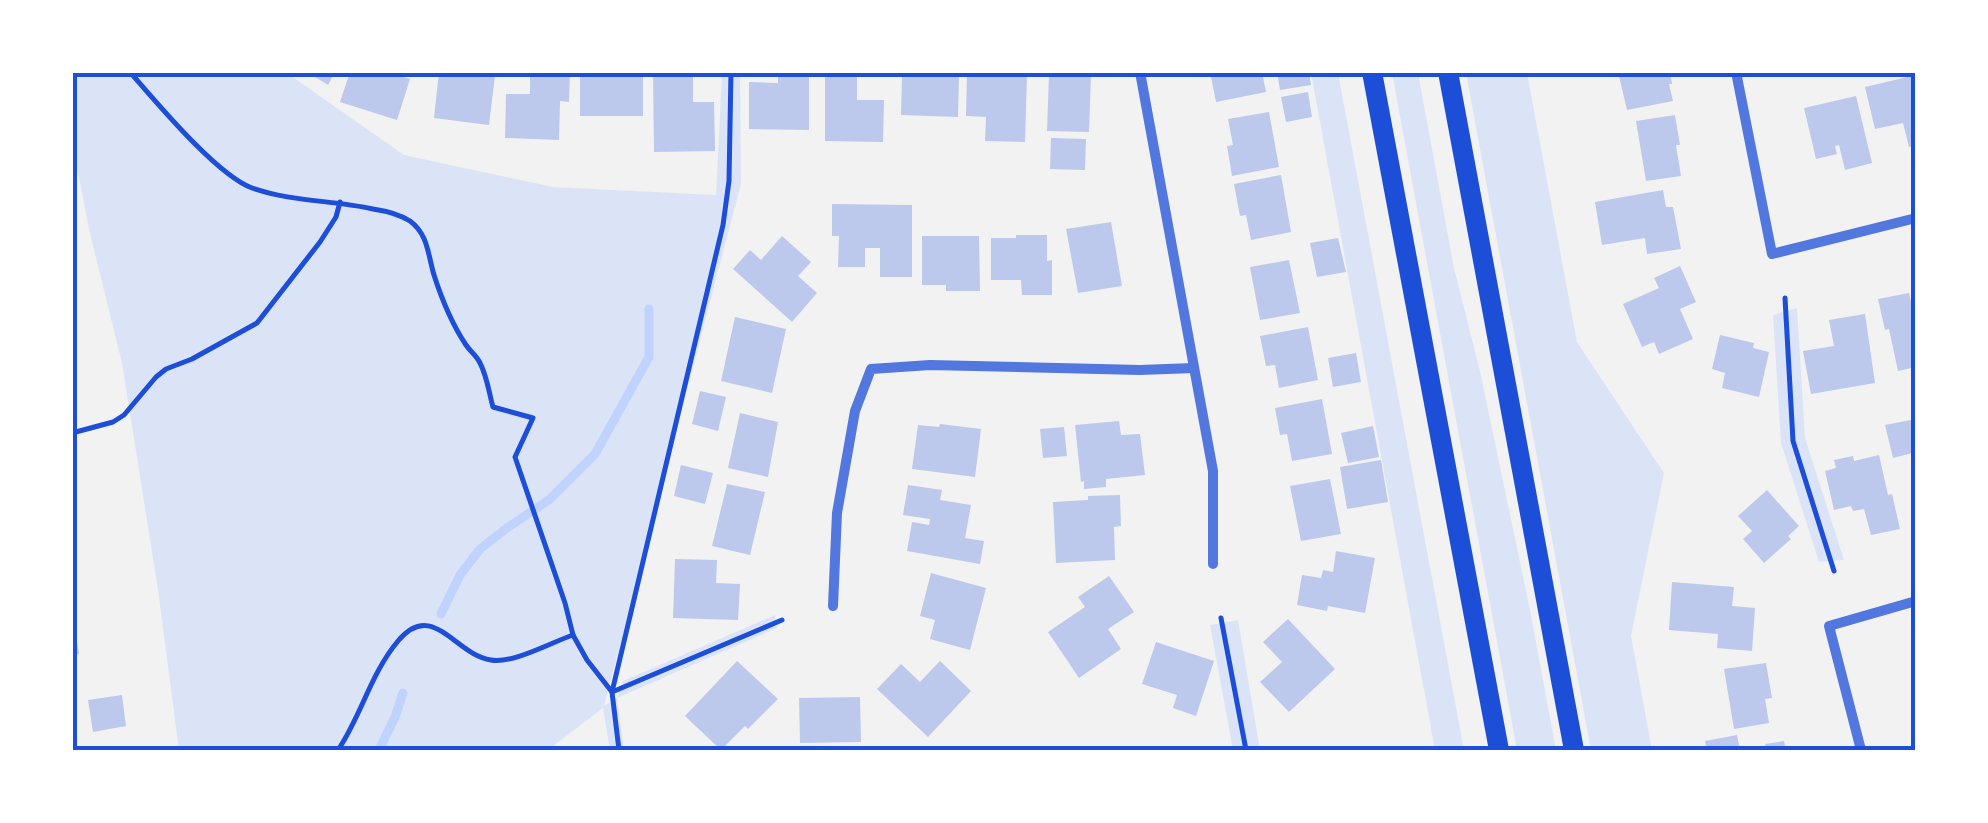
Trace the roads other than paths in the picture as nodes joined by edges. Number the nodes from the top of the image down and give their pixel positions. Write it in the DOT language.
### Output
graph roads {
  1 [pos="1140,72"];
  2 [pos="1372,72"];
  3 [pos="1448,72"];
  4 [pos="1736,72"];
  5 [pos="1916,218"];
  6 [pos="1194,368"];
  7 [pos="1212,564"];
  8 [pos="1916,602"];
  9 [pos="834,606"];
  10 [pos="1500,750"];
  11 [pos="1574,750"];
  12 [pos="1861,750"];
  1 -- 6 [label="street"];
  2 -- 10 [label="main road"];
  3 -- 11 [label="main road"];
  4 -- 5 [label="street"];
  6 -- 7 [label="street"];
  6 -- 9 [label="street"];
  8 -- 12 [label="street"];
}
